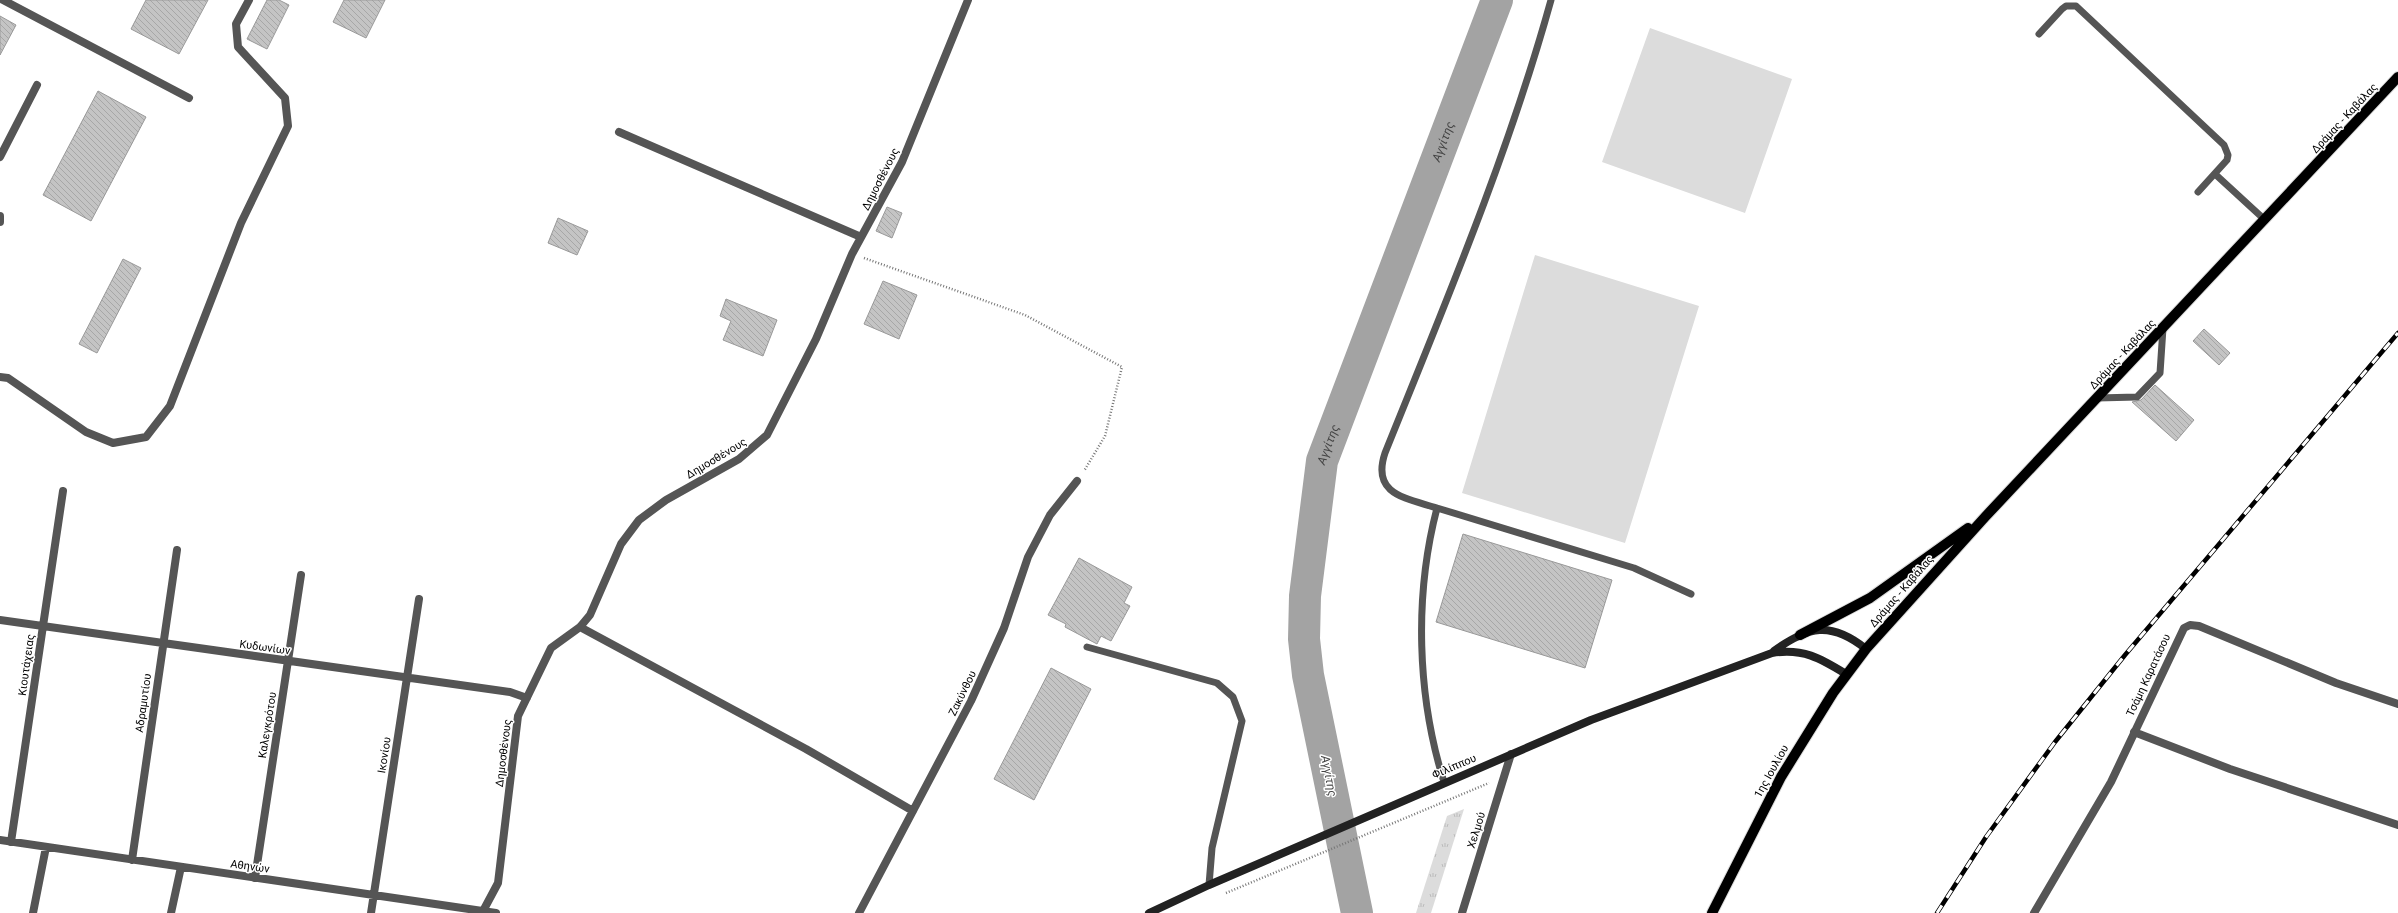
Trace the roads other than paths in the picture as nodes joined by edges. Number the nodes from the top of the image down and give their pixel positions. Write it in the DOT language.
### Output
graph roads {
  1 [pos="3,0"];
  2 [pos="249,0"];
  3 [pos="968,0"];
  4 [pos="1551,0"];
  5 [pos="2039,34"];
  6 [pos="2398,77"];
  7 [pos="37,85"];
  8 [pos="189,98"];
  9 [pos="619,132"];
  10 [pos="0,157"];
  11 [pos="2215,174"];
  12 [pos="2198,192"];
  13 [pos="0,216"];
  14 [pos="2265,220"];
  15 [pos="0,222"];
  16 [pos="861,237"];
  17 [pos="2163,328"];
  18 [pos="0,377"];
  19 [pos="2097,398"];
  20 [pos="1077,481"];
  21 [pos="63,491"];
  22 [pos="1437,508"];
  23 [pos="1985,517"];
  24 [pos="177,550"];
  25 [pos="301,575"];
  26 [pos="1691,594"];
  27 [pos="419,599"];
  28 [pos="0,620"];
  29 [pos="42,626"];
  30 [pos="580,627"];
  31 [pos="1800,635"];
  32 [pos="163,644"];
  33 [pos="1088,647"];
  34 [pos="1866,649"];
  35 [pos="1772,653"];
  36 [pos="288,662"];
  37 [pos="1846,674"];
  38 [pos="407,678"];
  39 [pos="527,698"];
  40 [pos="2398,704"];
  41 [pos="2134,732"];
  42 [pos="1511,754"];
  43 [pos="1444,782"];
  44 [pos="913,811"];
  45 [pos="2398,825"];
  46 [pos="0,840"];
  47 [pos="11,842"];
  48 [pos="46,847"];
  49 [pos="132,860"];
  50 [pos="181,867"];
  51 [pos="255,878"];
  52 [pos="1209,885"];
  53 [pos="374,895"];
  54 [pos="482,912"];
  55 [pos="33,913"];
  56 [pos="171,913"];
  57 [pos="372,913"];
  58 [pos="496,913"];
  59 [pos="859,913"];
  60 [pos="1149,913"];
  61 [pos="1462,913"];
  62 [pos="1712,913"];
  63 [pos="2034,913"];
  1 -- 8 [label="street"];
  2 -- 18 [label="street"];
  3 -- 16 [label="street, Δημοσθένους"];
  4 -- 22 [label="lane"];
  5 -- 11 [label="lane"];
  6 -- 14 [label="main road, Δράμας - Καβάλας"];
  7 -- 10 [label="street"];
  9 -- 16 [label="street"];
  11 -- 12 [label="lane"];
  11 -- 14 [label="lane"];
  13 -- 15 [label="street"];
  14 -- 17 [label="main road, Δράμας - Καβάλας"];
  16 -- 30 [label="street, Δημοσθένους"];
  17 -- 19 [label="main road, Δράμας - Καβάλας"];
  17 -- 19 [label="lane"];
  19 -- 23 [label="main road, Δράμας - Καβάλας"];
  20 -- 44 [label="street, Ζακύνθου"];
  21 -- 29 [label="street, Κιουτάχειας"];
  22 -- 26 [label="lane"];
  22 -- 43 [label="lane"];
  23 -- 31 [label="main road"];
  23 -- 34 [label="main road, Δράμας - Καβάλας"];
  24 -- 32 [label="street, Αδραμυτίου"];
  25 -- 36 [label="street, Καλεγκρότου"];
  27 -- 38 [label="street, Ικονίου"];
  28 -- 29 [label="street, Κυδωνίων"];
  29 -- 32 [label="street, Κυδωνίων"];
  29 -- 47 [label="street, Κιουτάχειας"];
  30 -- 39 [label="street, Δημοσθένους"];
  30 -- 44 [label="street"];
  31 -- 34 [label="main road, Φιλίππου"];
  31 -- 35 [label="main road, Φιλίππου"];
  32 -- 36 [label="street, Κυδωνίων"];
  32 -- 49 [label="street, Αδραμυτίου"];
  33 -- 52 [label="lane"];
  34 -- 37 [label="main road, 1ης Ιουλίου"];
  35 -- 37 [label="main road, Φιλίππου"];
  35 -- 42 [label="main road, Φιλίππου"];
  36 -- 38 [label="street, Κυδωνίων"];
  36 -- 51 [label="street, Καλεγκρότου"];
  37 -- 62 [label="main road, 1ης Ιουλίου"];
  38 -- 39 [label="street, Κυδωνίων"];
  38 -- 53 [label="street, Ικονίου"];
  39 -- 54 [label="street, Δημοσθένους"];
  40 -- 41 [label="street, Τσάμη Καρατάσου"];
  41 -- 45 [label="street"];
  41 -- 63 [label="street, Τσάμη Καρατάσου"];
  42 -- 43 [label="main road, Φιλίππου"];
  42 -- 61 [label="street, Χελμού"];
  43 -- 52 [label="main road, Φιλίππου"];
  44 -- 59 [label="street, Ζακύνθου"];
  46 -- 47 [label="street, Αθηνών"];
  47 -- 48 [label="street, Αθηνών"];
  48 -- 49 [label="street, Αθηνών"];
  48 -- 55 [label="street"];
  49 -- 50 [label="street, Αθηνών"];
  50 -- 51 [label="street, Αθηνών"];
  50 -- 56 [label="street"];
  51 -- 53 [label="street, Αθηνών"];
  52 -- 60 [label="main road, Φιλίππου"];
  53 -- 54 [label="street, Αθηνών"];
  53 -- 57 [label="street, Ικονίου"];
  54 -- 58 [label="street, Αθηνών"];
}
